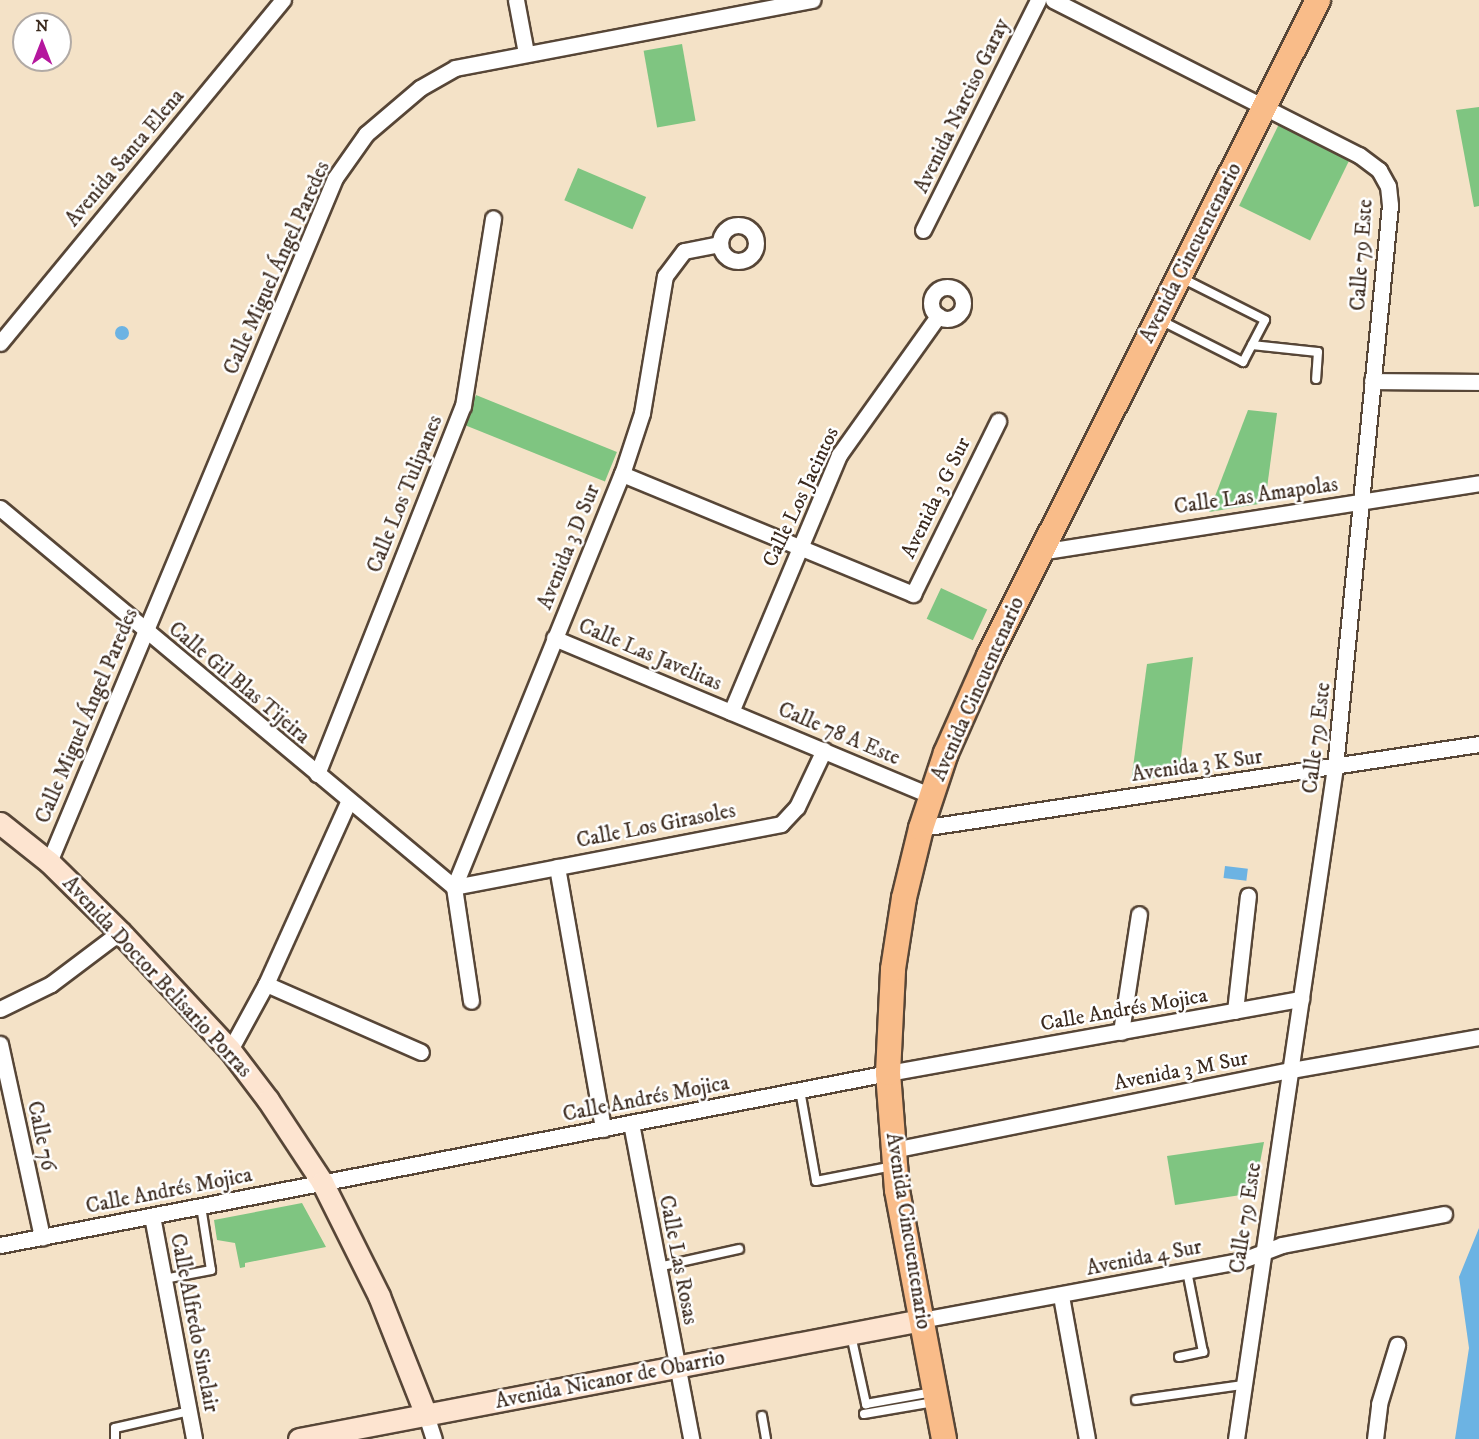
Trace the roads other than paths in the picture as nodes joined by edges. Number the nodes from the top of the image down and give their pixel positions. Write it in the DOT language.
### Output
graph roads {
  1 [pos="283,0"];
  2 [pos="516,0"];
  3 [pos="813,0"];
  4 [pos="1038,0"];
  5 [pos="1053,0"];
  6 [pos="1318,0"];
  7 [pos="526,53"];
  8 [pos="1265,106"];
  9 [pos="493,218"];
  10 [pos="923,231"];
  11 [pos="720,244"];
  12 [pos="1179,277"];
  13 [pos="938,316"];
  14 [pos="1158,319"];
  15 [pos="0,343"];
  16 [pos="1252,345"];
  17 [pos="1316,379"];
  18 [pos="1372,381"];
  19 [pos="1479,382"];
  20 [pos="998,421"];
  21 [pos="622,474"];
  22 [pos="1479,483"];
  23 [pos="1360,502"];
  24 [pos="0,508"];
  25 [pos="801,545"];
  26 [pos="1040,552"];
  27 [pos="145,632"];
  28 [pos="554,638"];
  29 [pos="731,712"];
  30 [pos="1479,744"];
  31 [pos="824,750"];
  32 [pos="1335,767"];
  33 [pos="317,774"];
  34 [pos="932,796"];
  35 [pos="348,802"];
  36 [pos="0,823"];
  37 [pos="921,828"];
  38 [pos="49,862"];
  39 [pos="557,867"];
  40 [pos="454,886"];
  41 [pos="1248,896"];
  42 [pos="1138,914"];
  43 [pos="120,932"];
  44 [pos="266,984"];
  45 [pos="1301,999"];
  46 [pos="471,1001"];
  47 [pos="0,1009"];
  48 [pos="1235,1011"];
  49 [pos="1121,1032"];
  50 [pos="1479,1037"];
  51 [pos="0,1044"];
  52 [pos="230,1050"];
  53 [pos="421,1052"];
  54 [pos="1291,1070"];
  55 [pos="888,1073"];
  56 [pos="800,1090"];
  57 [pos="630,1123"];
  58 [pos="603,1129"];
  59 [pos="894,1158"];
  60 [pos="322,1182"];
  61 [pos="201,1206"];
  62 [pos="1444,1214"];
  63 [pos="152,1216"];
  64 [pos="42,1237"];
  65 [pos="0,1245"];
  66 [pos="739,1249"];
  67 [pos="1261,1253"];
  68 [pos="658,1267"];
  69 [pos="1186,1271"];
  70 [pos="164,1279"];
  71 [pos="1061,1296"];
  72 [pos="921,1320"];
  73 [pos="851,1334"];
  74 [pos="1397,1345"];
  75 [pos="1179,1357"];
  76 [pos="677,1367"];
  77 [pos="1244,1385"];
  78 [pos="936,1397"];
  79 [pos="1136,1400"];
  80 [pos="189,1411"];
  81 [pos="864,1414"];
  82 [pos="426,1415"];
  83 [pos="762,1416"];
  84 [pos="115,1439"];
  85 [pos="195,1439"];
  86 [pos="299,1439"];
  87 [pos="434,1439"];
  88 [pos="690,1439"];
  89 [pos="766,1439"];
  90 [pos="944,1439"];
  91 [pos="1087,1439"];
  92 [pos="1236,1439"];
  93 [pos="1375,1439"];
  1 -- 15 [label="street, Avenida Santa Elena"];
  2 -- 7 [label="street"];
  3 -- 7 [label="street, Calle Miguel Ángel Paredes"];
  4 -- 10 [label="street, Avenida Narciso Garay"];
  5 -- 8 [label="street"];
  6 -- 8 [label="main road, Avenida Cincuentenario"];
  7 -- 27 [label="street, Calle Miguel Ángel Paredes"];
  8 -- 12 [label="main road, Avenida Cincuentenario"];
  8 -- 18 [label="street, Calle 79 Este"];
  9 -- 33 [label="street, Calle Los Tulipanes"];
  11 -- 21 [label="street, Avenida 3 D Sur"];
  12 -- 14 [label="main road, Avenida Cincuentenario"];
  12 -- 16 [label="lane"];
  13 -- 25 [label="street, Calle Los Jacintos"];
  14 -- 16 [label="lane"];
  14 -- 26 [label="main road, Avenida Cincuentenario"];
  16 -- 17 [label="lane"];
  18 -- 19 [label="street"];
  18 -- 23 [label="street, Calle 79 Este"];
  20 -- 25 [label="street, Avenida 3 G Sur"];
  21 -- 25 [label="street"];
  21 -- 28 [label="street, Avenida 3 D Sur"];
  22 -- 23 [label="street, Calle Las Amapolas"];
  23 -- 26 [label="street, Calle Las Amapolas"];
  23 -- 32 [label="street, Calle 79 Este"];
  24 -- 27 [label="street, Calle Gil Blas Tijeira"];
  25 -- 29 [label="street, Calle Los Jacintos"];
  26 -- 34 [label="main road, Avenida Cincuentenario"];
  27 -- 33 [label="street, Calle Gil Blas Tijeira"];
  27 -- 38 [label="street, Calle Miguel Ángel Paredes"];
  28 -- 29 [label="street, Calle Las Javelitas"];
  28 -- 40 [label="street, Avenida 3 D Sur"];
  29 -- 31 [label="street, Calle 78 A Este"];
  30 -- 32 [label="street, Avenida 3 K Sur"];
  31 -- 34 [label="street, Calle 78 A Este"];
  31 -- 39 [label="street, Calle Los Girasoles"];
  32 -- 37 [label="street, Avenida 3 K Sur"];
  32 -- 45 [label="street, Calle 79 Este"];
  33 -- 35 [label="street, Calle Gil Blas Tijeira"];
  34 -- 37 [label="main road, Avenida Cincuentenario"];
  35 -- 40 [label="street, Calle Gil Blas Tijeira"];
  35 -- 44 [label="street"];
  36 -- 38 [label="street, Avenida Doctor Belisario Porras"];
  37 -- 55 [label="main road, Avenida Cincuentenario"];
  38 -- 43 [label="street, Avenida Doctor Belisario Porras"];
  39 -- 40 [label="street, Calle Los Girasoles"];
  39 -- 58 [label="street"];
  40 -- 46 [label="street"];
  41 -- 48 [label="street"];
  42 -- 49 [label="street"];
  43 -- 47 [label="street"];
  43 -- 52 [label="street, Avenida Doctor Belisario Porras"];
  44 -- 52 [label="street"];
  44 -- 53 [label="street"];
  45 -- 48 [label="street, Calle Andrés Mojica"];
  45 -- 54 [label="street, Calle 79 Este"];
  48 -- 49 [label="street, Calle Andrés Mojica"];
  49 -- 55 [label="street, Calle Andrés Mojica"];
  50 -- 54 [label="street, Avenida 3 M Sur"];
  51 -- 64 [label="street, Calle 76"];
  52 -- 60 [label="street, Avenida Doctor Belisario Porras"];
  54 -- 59 [label="street, Avenida 3 M Sur"];
  54 -- 67 [label="street, Calle 79 Este"];
  55 -- 56 [label="street, Calle Andrés Mojica"];
  55 -- 59 [label="main road, Avenida Cincuentenario"];
  56 -- 57 [label="street, Calle Andrés Mojica"];
  56 -- 59 [label="lane"];
  57 -- 58 [label="street, Calle Andrés Mojica"];
  57 -- 68 [label="street, Calle Las Rosas"];
  58 -- 60 [label="street, Calle Andrés Mojica"];
  59 -- 72 [label="main road, Avenida Cincuentenario"];
  60 -- 61 [label="street, Calle Andrés Mojica"];
  60 -- 82 [label="street, Avenida Doctor Belisario Porras"];
  61 -- 63 [label="street, Calle Andrés Mojica"];
  61 -- 70 [label="lane"];
  62 -- 67 [label="street, Avenida 4 Sur"];
  63 -- 64 [label="street, Calle Andrés Mojica"];
  63 -- 70 [label="street, Calle Alfredo Sinclair"];
  64 -- 65 [label="street, Calle Andrés Mojica"];
  66 -- 68 [label="lane"];
  67 -- 69 [label="street, Avenida 4 Sur"];
  67 -- 77 [label="street, Calle 79 Este"];
  68 -- 76 [label="street, Calle Las Rosas"];
  69 -- 71 [label="street, Avenida 4 Sur"];
  69 -- 75 [label="lane"];
  70 -- 80 [label="street, Calle Alfredo Sinclair"];
  71 -- 72 [label="street, Avenida 4 Sur"];
  71 -- 91 [label="street"];
  72 -- 73 [label="street, Avenida Nicanor de Obarrio"];
  72 -- 78 [label="main road, Avenida Cincuentenario"];
  73 -- 76 [label="street, Avenida Nicanor de Obarrio"];
  73 -- 78 [label="lane"];
  74 -- 93 [label="street"];
  76 -- 82 [label="street, Avenida Nicanor de Obarrio"];
  76 -- 88 [label="street, Calle Las Rosas"];
  77 -- 79 [label="lane"];
  77 -- 92 [label="street, Calle 79 Este"];
  78 -- 81 [label="lane"];
  78 -- 90 [label="main road, Avenida Cincuentenario"];
  80 -- 84 [label="lane"];
  80 -- 85 [label="street, Calle Alfredo Sinclair"];
  82 -- 86 [label="street, Avenida Nicanor de Obarrio"];
  82 -- 87 [label="street, Avenida Doctor Belisario Porras"];
  83 -- 89 [label="lane"];
}
